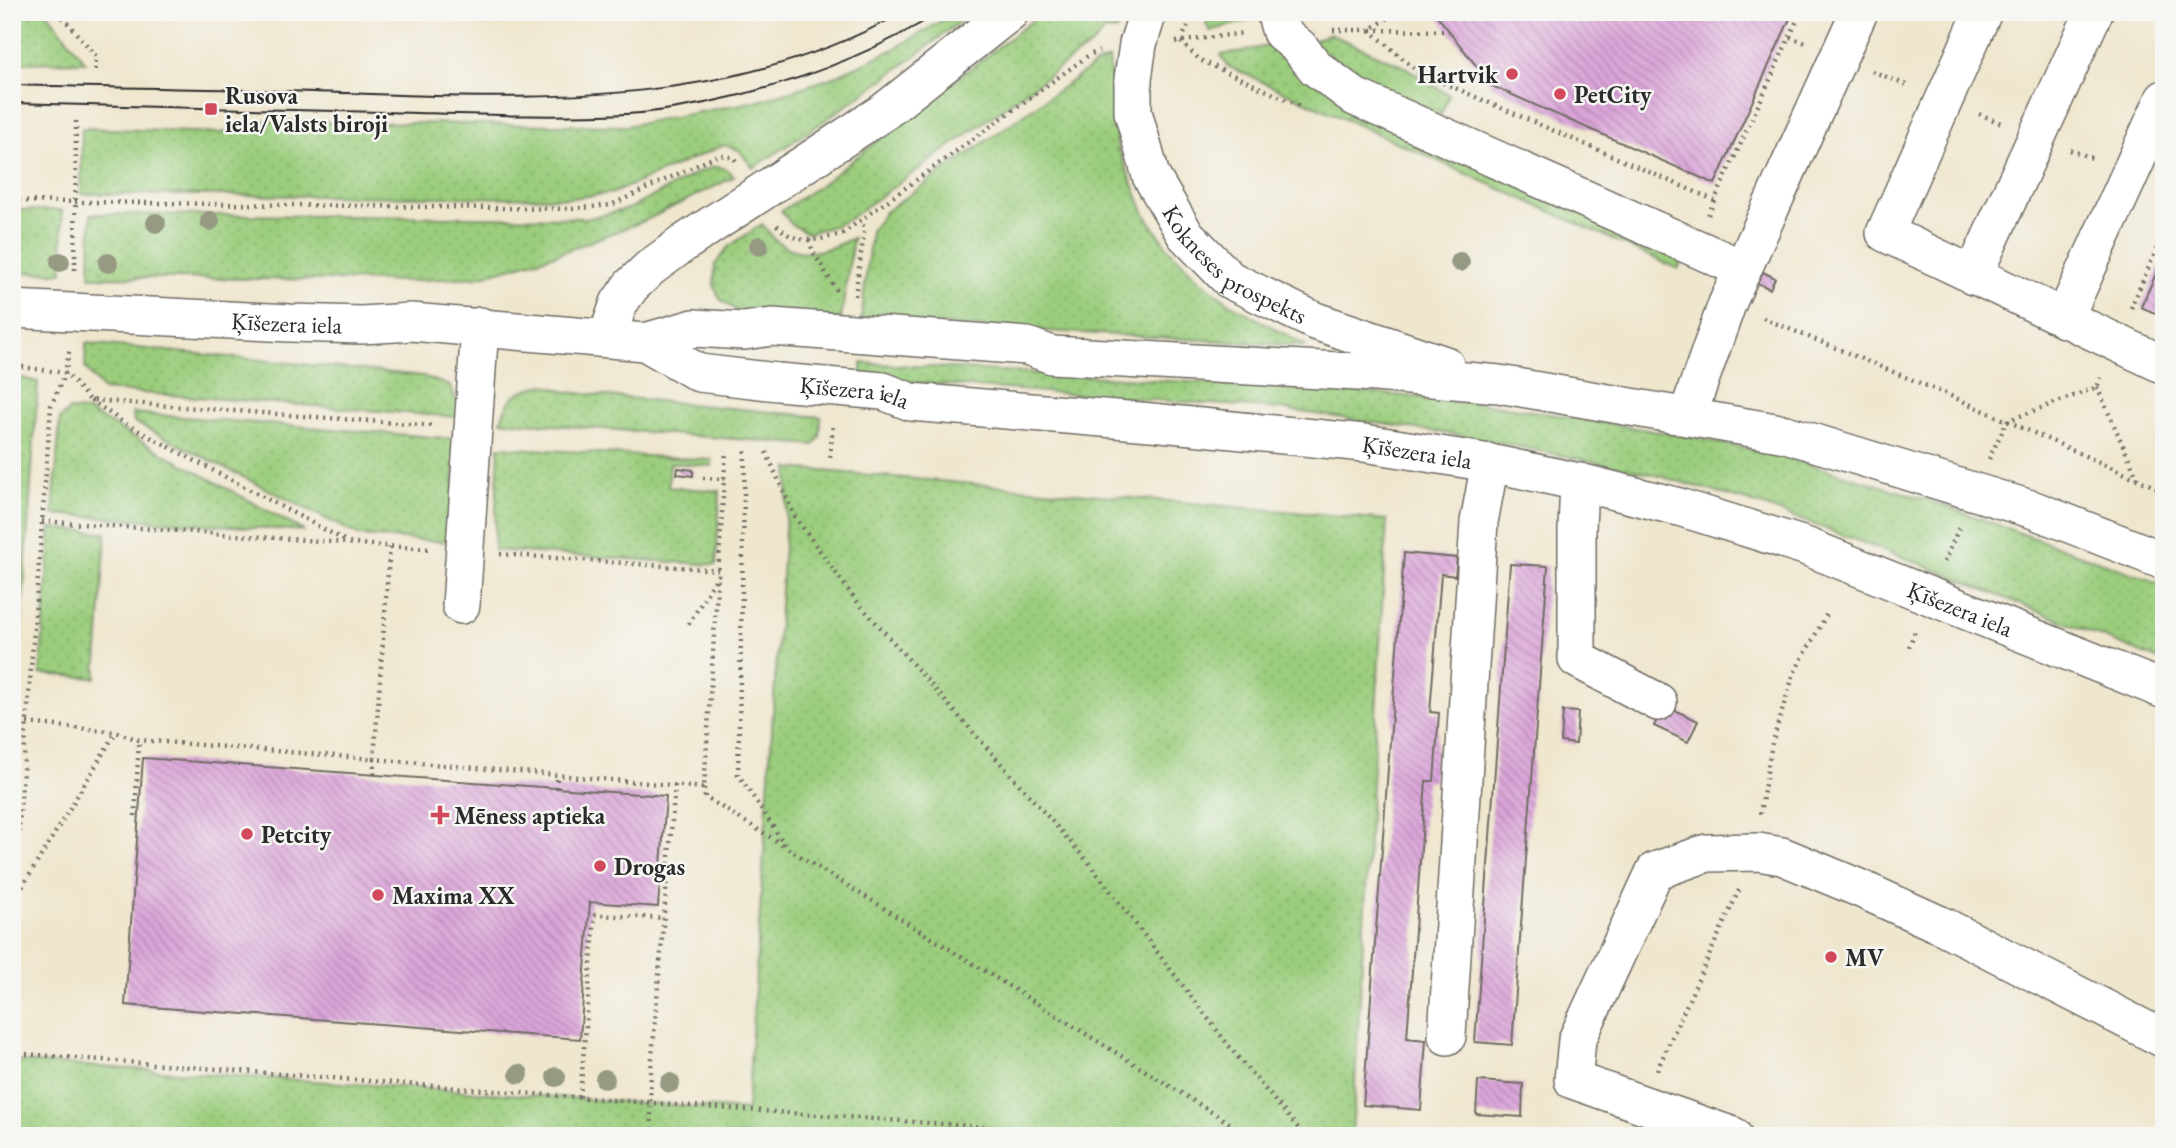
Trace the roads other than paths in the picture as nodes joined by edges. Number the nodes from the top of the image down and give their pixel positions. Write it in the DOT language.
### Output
graph roads {
  1 [pos="1010,12"];
  2 [pos="1275,12"];
  3 [pos="1859,12"];
  4 [pos="1983,12"];
  5 [pos="2081,17"];
  6 [pos="1143,28"];
  7 [pos="2164,99"];
  8 [pos="1743,269"];
  9 [pos="1973,276"];
  10 [pos="12,309"];
  11 [pos="2064,318"];
  12 [pos="480,326"];
  13 [pos="607,338"];
  14 [pos="645,342"];
  15 [pos="2164,365"];
  16 [pos="1499,384"];
  17 [pos="1687,417"];
  18 [pos="1490,463"];
  19 [pos="1579,482"];
  20 [pos="2164,561"];
  21 [pos="461,605"];
  22 [pos="2164,690"];
  23 [pos="1658,702"];
  24 [pos="1447,1036"];
  25 [pos="2164,1039"];
  26 [pos="1733,1136"];
  1 -- 13 [label="street"];
  2 -- 8 [label="street"];
  3 -- 8 [label="street"];
  4 -- 9 [label="street"];
  5 -- 9 [label="street"];
  6 -- 16 [label="street, Kokneses prospekts"];
  7 -- 11 [label="street"];
  8 -- 17 [label="street"];
  9 -- 11 [label="street"];
  10 -- 12 [label="street, Ķīšezera iela"];
  11 -- 15 [label="street"];
  12 -- 13 [label="street, Ķīšezera iela"];
  12 -- 21 [label="street"];
  13 -- 14 [label="street, Ķīšezera iela"];
  14 -- 16 [label="street, Ķīšezera iela"];
  14 -- 18 [label="street, Ķīšezera iela"];
  16 -- 17 [label="street, Ķīšezera iela"];
  17 -- 20 [label="street, Ķīšezera iela"];
  18 -- 19 [label="street, Ķīšezera iela"];
  18 -- 24 [label="street"];
  19 -- 22 [label="street, Ķīšezera iela"];
  19 -- 23 [label="street"];
  25 -- 26 [label="street"];
}
